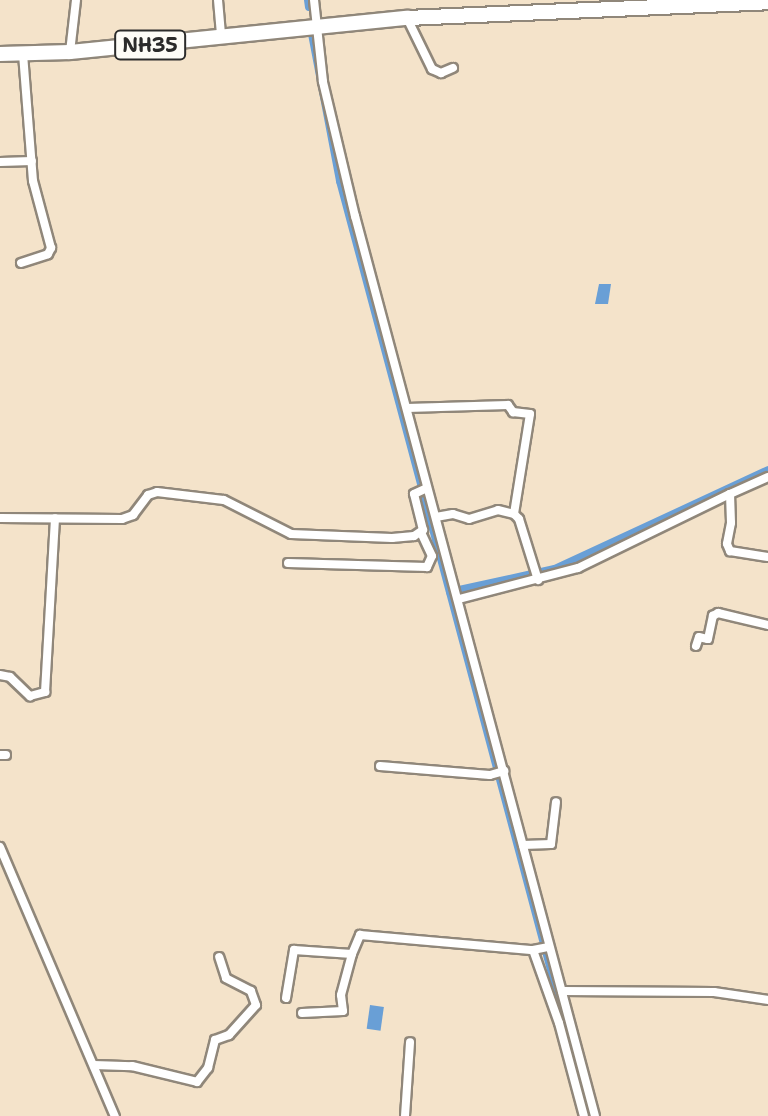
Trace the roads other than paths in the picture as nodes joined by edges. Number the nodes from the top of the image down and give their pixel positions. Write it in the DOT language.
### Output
graph roads {
  1 [pos="76,0"];
  2 [pos="218,0"];
  3 [pos="314,0"];
  4 [pos="768,2"];
  5 [pos="543,7"];
  6 [pos="407,18"];
  7 [pos="310,27"];
  8 [pos="221,37"];
  9 [pos="70,52"];
  10 [pos="0,54"];
  11 [pos="23,55"];
  12 [pos="453,68"];
  13 [pos="32,161"];
  14 [pos="0,162"];
  15 [pos="21,263"];
  16 [pos="407,408"];
  17 [pos="768,477"];
  18 [pos="423,489"];
  19 [pos="730,494"];
  20 [pos="514,514"];
  21 [pos="436,517"];
  22 [pos="0,518"];
  23 [pos="55,518"];
  24 [pos="421,532"];
  25 [pos="768,557"];
  26 [pos="288,563"];
  27 [pos="537,573"];
  28 [pos="457,593"];
  29 [pos="768,625"];
  30 [pos="696,646"];
  31 [pos="0,675"];
  32 [pos="380,766"];
  33 [pos="503,772"];
  34 [pos="556,802"];
  35 [pos="523,845"];
  36 [pos="1,851"];
  37 [pos="548,947"];
  38 [pos="534,950"];
  39 [pos="352,954"];
  40 [pos="219,957"];
  41 [pos="562,991"];
  42 [pos="286,998"];
  43 [pos="768,1000"];
  44 [pos="302,1013"];
  45 [pos="410,1042"];
  46 [pos="94,1065"];
  47 [pos="115,1116"];
  48 [pos="405,1116"];
  49 [pos="584,1116"];
  50 [pos="595,1116"];
  1 -- 9 [label="street"];
  2 -- 8 [label="street"];
  3 -- 7 [label="street"];
  4 -- 5 [label="highway, NH35"];
  5 -- 6 [label="highway, NH35"];
  6 -- 7 [label="highway, NH35"];
  6 -- 12 [label="street"];
  7 -- 8 [label="highway, NH35"];
  7 -- 16 [label="street"];
  8 -- 9 [label="highway, NH35"];
  9 -- 11 [label="highway, NH35"];
  10 -- 11 [label="highway, NH35"];
  11 -- 13 [label="street"];
  13 -- 14 [label="street"];
  13 -- 15 [label="street"];
  16 -- 18 [label="street"];
  16 -- 20 [label="street"];
  17 -- 19 [label="street"];
  18 -- 21 [label="street"];
  18 -- 24 [label="street"];
  19 -- 25 [label="street"];
  19 -- 27 [label="street"];
  20 -- 21 [label="street"];
  20 -- 27 [label="street"];
  21 -- 28 [label="street"];
  22 -- 23 [label="street"];
  23 -- 24 [label="street"];
  23 -- 31 [label="street"];
  24 -- 26 [label="street"];
  27 -- 28 [label="street"];
  28 -- 33 [label="street"];
  29 -- 30 [label="street"];
  32 -- 33 [label="street"];
  33 -- 35 [label="street"];
  34 -- 35 [label="street"];
  35 -- 37 [label="street"];
  36 -- 46 [label="street"];
  37 -- 38 [label="street"];
  37 -- 41 [label="street"];
  38 -- 39 [label="street"];
  38 -- 49 [label="street"];
  39 -- 42 [label="street"];
  39 -- 44 [label="street"];
  40 -- 46 [label="street"];
  41 -- 43 [label="street"];
  41 -- 50 [label="street"];
  45 -- 48 [label="street"];
  46 -- 47 [label="street"];
}
